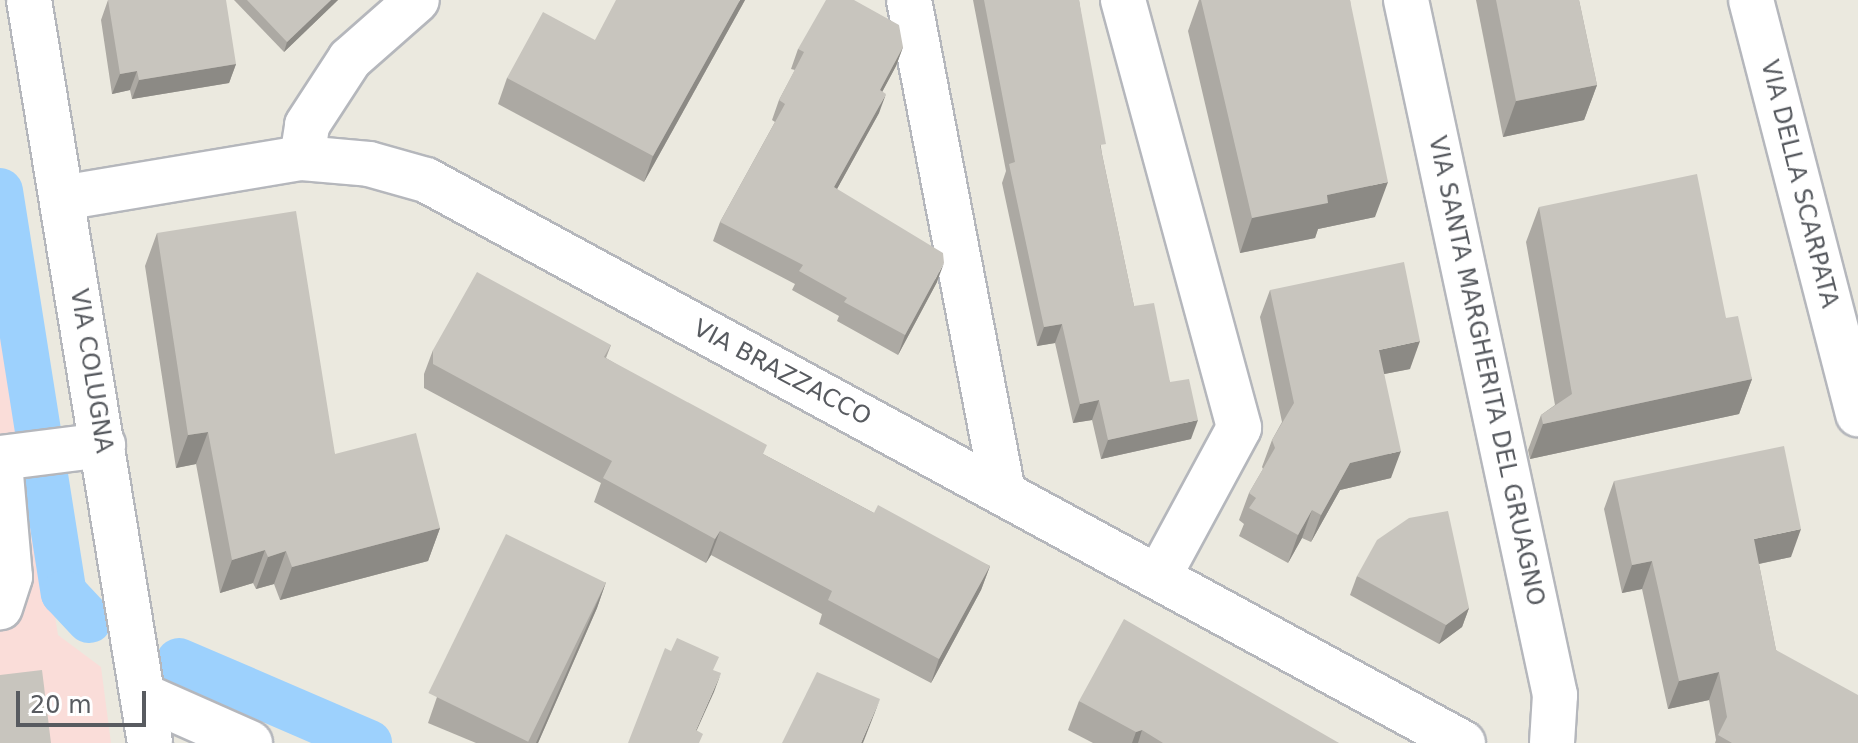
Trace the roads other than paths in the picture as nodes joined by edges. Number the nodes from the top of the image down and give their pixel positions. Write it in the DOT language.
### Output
graph roads {
  1 [pos="29,0"];
  2 [pos="417,0"];
  3 [pos="909,0"];
  4 [pos="1123,0"];
  5 [pos="1406,0"];
  6 [pos="1751,0"];
  7 [pos="302,158"];
  8 [pos="62,198"];
  9 [pos="1858,414"];
  10 [pos="39,454"];
  11 [pos="1003,492"];
  12 [pos="1159,576"];
  13 [pos="0,607"];
  14 [pos="144,696"];
  15 [pos="150,743"];
  16 [pos="250,743"];
  17 [pos="1463,743"];
  18 [pos="1552,743"];
  1 -- 8 [label="street, VIA COLUGNA"];
  2 -- 7 [label="street"];
  3 -- 11 [label="street"];
  4 -- 12 [label="street"];
  5 -- 18 [label="street, VIA SANTA MARGHERITA DEL GRUAGNO"];
  6 -- 9 [label="street, VIA DELLA SCARPATA"];
  7 -- 8 [label="street, VIA BRAZZACCO"];
  7 -- 11 [label="street, VIA BRAZZACCO"];
  8 -- 10 [label="street, VIA COLUGNA"];
  10 -- 13 [label="street"];
  10 -- 14 [label="street, VIA COLUGNA"];
  11 -- 12 [label="street, VIA BRAZZACCO"];
  12 -- 17 [label="street, VIA BRAZZACCO"];
  14 -- 15 [label="street, VIA COLUGNA"];
  14 -- 16 [label="street"];
}
